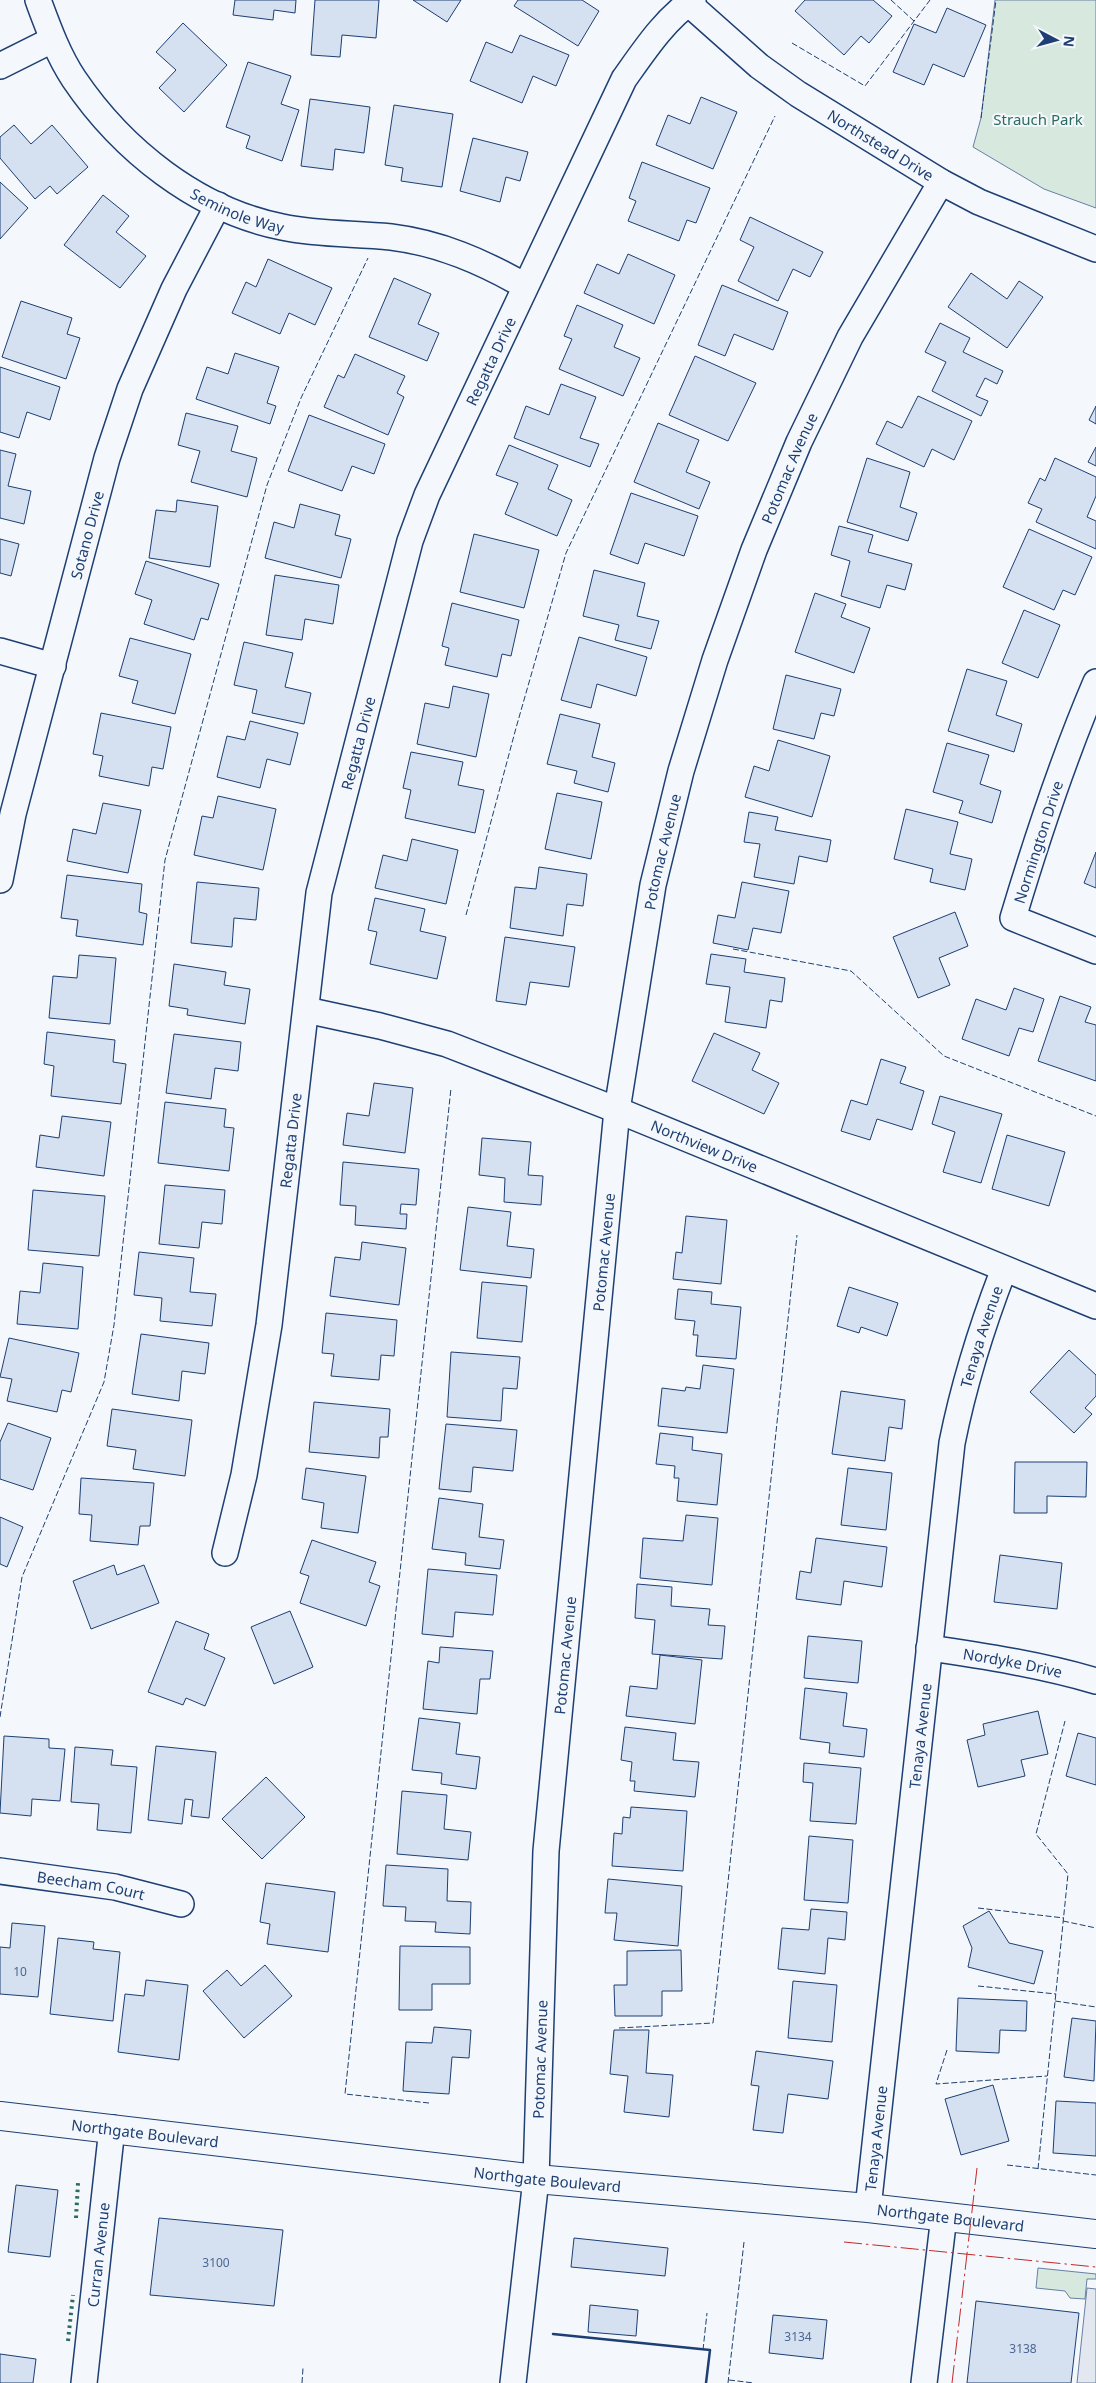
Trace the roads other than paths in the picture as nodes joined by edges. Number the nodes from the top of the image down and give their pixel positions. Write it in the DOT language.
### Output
graph roads {
  1 [pos="38,0"];
  2 [pos="690,2"];
  3 [pos="52,40"];
  4 [pos="0,66"];
  5 [pos="941,182"];
  6 [pos="218,205"];
  7 [pos="1096,249"];
  8 [pos="525,286"];
  9 [pos="0,651"];
  10 [pos="53,666"];
  11 [pos="1096,682"];
  12 [pos="0,880"];
  13 [pos="1096,951"];
  14 [pos="306,1010"];
  15 [pos="617,1110"];
  16 [pos="1004,1269"];
  17 [pos="1096,1306"];
  18 [pos="225,1553"];
  19 [pos="928,1648"];
  20 [pos="1096,1681"];
  21 [pos="0,1871"];
  22 [pos="181,1904"];
  23 [pos="0,2116"];
  24 [pos="112,2128"];
  25 [pos="536,2179"];
  26 [pos="868,2208"];
  27 [pos="944,2216"];
  28 [pos="1096,2234"];
  29 [pos="84,2383"];
  30 [pos="513,2383"];
  31 [pos="924,2383"];
  1 -- 3 [label="street, Seminole Way"];
  2 -- 5 [label="street, Northstead Drive"];
  2 -- 8 [label="street, Regatta Drive"];
  3 -- 4 [label="street"];
  3 -- 6 [label="street, Seminole Way"];
  5 -- 7 [label="street, Northstead Drive"];
  5 -- 15 [label="street, Potomac Avenue"];
  6 -- 8 [label="street, Seminole Way"];
  6 -- 10 [label="street, Sotano Drive"];
  8 -- 14 [label="street, Regatta Drive"];
  9 -- 10 [label="street"];
  10 -- 12 [label="street, Sotano Drive"];
  11 -- 13 [label="street, Normington Drive"];
  14 -- 15 [label="street, Northview Drive"];
  14 -- 18 [label="street, Regatta Drive"];
  15 -- 16 [label="street, Northview Drive"];
  15 -- 25 [label="street, Potomac Avenue"];
  16 -- 17 [label="street, Northview Drive"];
  16 -- 19 [label="street, Tenaya Avenue"];
  19 -- 20 [label="street, Nordyke Drive"];
  19 -- 26 [label="street, Tenaya Avenue"];
  21 -- 22 [label="street, Beecham Court"];
  23 -- 24 [label="main road, Northgate Boulevard"];
  24 -- 25 [label="main road, Northgate Boulevard"];
  24 -- 29 [label="street, Curran Avenue"];
  25 -- 26 [label="main road, Northgate Boulevard"];
  25 -- 30 [label="street, Potomac Avenue"];
  26 -- 27 [label="main road, Northgate Boulevard"];
  27 -- 28 [label="main road, Northgate Boulevard"];
  27 -- 31 [label="street"];
}
